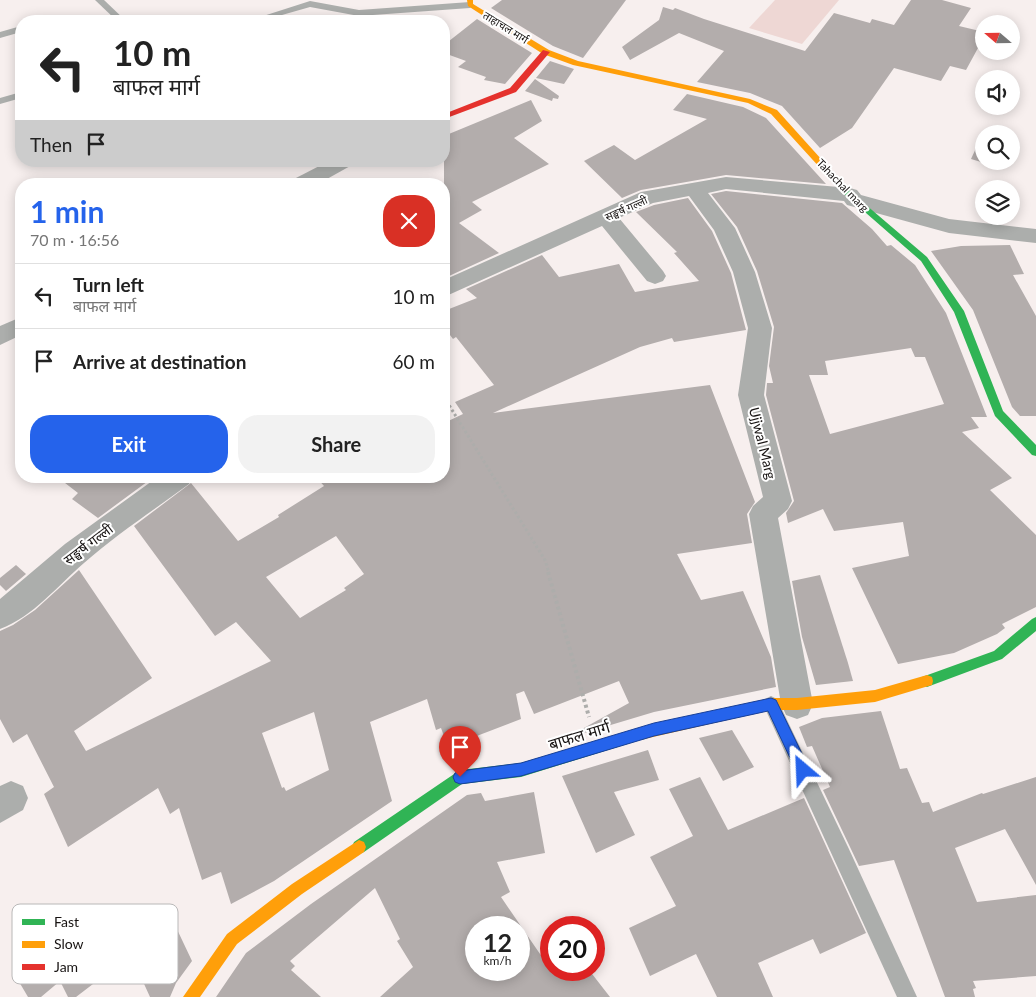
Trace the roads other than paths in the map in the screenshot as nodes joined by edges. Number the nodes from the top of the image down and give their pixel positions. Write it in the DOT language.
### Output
graph roads {
  1 [pos="99,0"];
  2 [pos="308,2"];
  3 [pos="470,2"];
  4 [pos="115,15"];
  5 [pos="270,15"];
  6 [pos="15,31"];
  7 [pos="0,35"];
  8 [pos="546,52"];
  9 [pos="15,97"];
  10 [pos="0,101"];
  11 [pos="450,115"];
  12 [pos="334,167"];
  13 [pos="312,178"];
  14 [pos="695,190"];
  15 [pos="852,197"];
  16 [pos="606,217"];
  17 [pos="1036,236"];
  18 [pos="655,276"];
  19 [pos="450,287"];
  20 [pos="15,328"];
  21 [pos="0,336"];
  22 [pos="1036,452"];
  23 [pos="170,483"];
  24 [pos="0,616"];
  25 [pos="1036,623"];
  26 [pos="771,704"];
  27 [pos="797,704"];
  28 [pos="191,997"];
  29 [pos="907,997"];
  1 -- 4 [label="lane"];
  2 -- 3 [label="lane"];
  2 -- 5 [label="lane"];
  3 -- 8 [label="street, ताहाचल मार्ग"];
  6 -- 7 [label="lane"];
  8 -- 11 [label="street"];
  8 -- 15 [label="street, Tahachal marg"];
  9 -- 10 [label="lane"];
  12 -- 13 [label="street"];
  14 -- 15 [label="street, सङ्घर्ष गल्ली"];
  14 -- 16 [label="street, सङ्घर्ष गल्ली"];
  14 -- 27 [label="street, Ujjwal Marg"];
  15 -- 17 [label="street, सङ्घर्ष गल्ली"];
  15 -- 22 [label="street, Tahachal marg"];
  16 -- 18 [label="street"];
  16 -- 19 [label="street, सङ्घर्ष गल्ली"];
  20 -- 21 [label="street"];
  23 -- 24 [label="street, सङ्घर्ष गल्ली"];
  25 -- 27 [label="street, बाफल मार्ग"];
  26 -- 27 [label="street, बाफल मार्ग"];
  26 -- 28 [label="street, बाफल मार्ग"];
  26 -- 29 [label="lane"];
}
